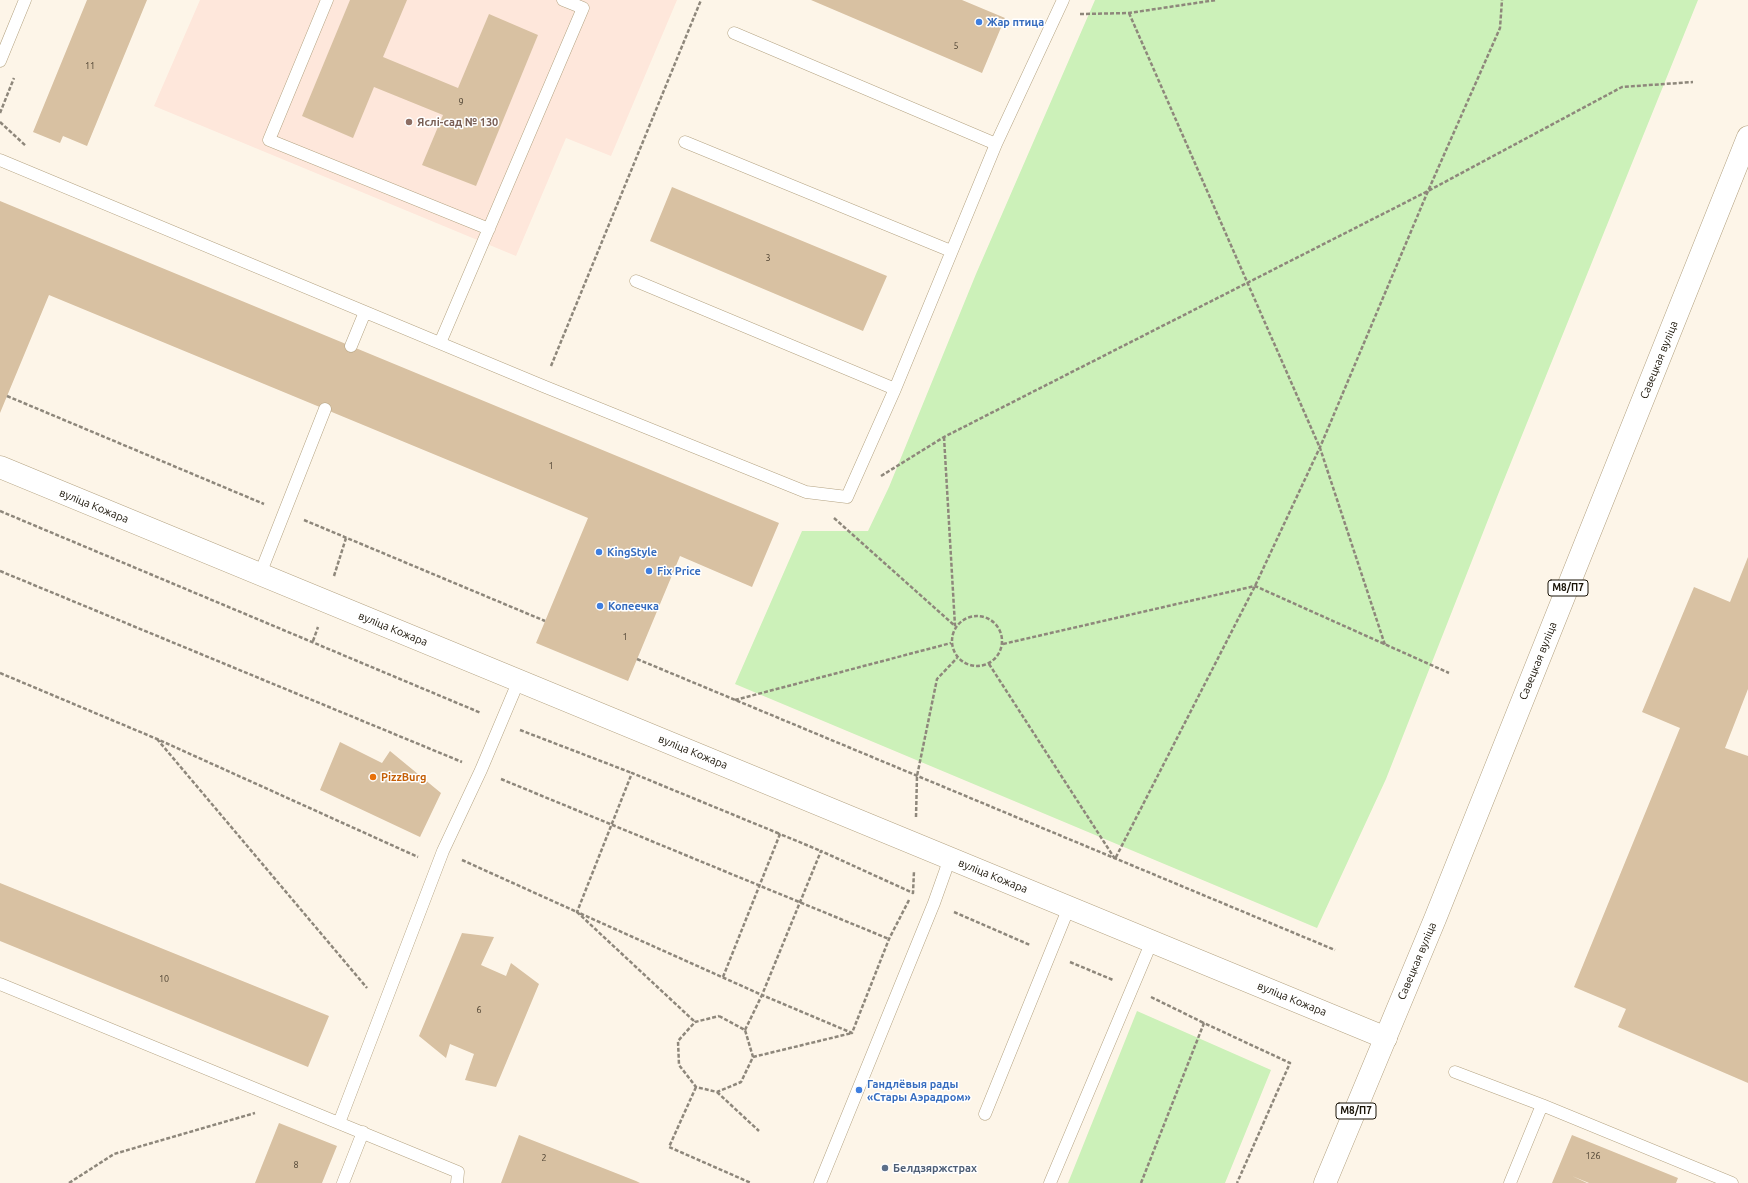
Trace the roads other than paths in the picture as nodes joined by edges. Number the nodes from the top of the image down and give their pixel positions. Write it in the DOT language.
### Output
graph roads {
  1 [pos="25,0"];
  2 [pos="327,0"];
  3 [pos="563,0"];
  4 [pos="1061,5"];
  5 [pos="734,33"];
  6 [pos="0,61"];
  7 [pos="1748,137"];
  8 [pos="685,142"];
  9 [pos="996,144"];
  10 [pos="0,160"];
  11 [pos="489,229"];
  12 [pos="951,252"];
  13 [pos="636,281"];
  14 [pos="364,312"];
  15 [pos="440,343"];
  16 [pos="351,346"];
  17 [pos="895,389"];
  18 [pos="325,409"];
  19 [pos="0,468"];
  20 [pos="260,574"];
  21 [pos="519,680"];
  22 [pos="950,858"];
  23 [pos="1070,907"];
  24 [pos="1152,941"];
  25 [pos="0,984"];
  26 [pos="1386,1038"];
  27 [pos="1455,1072"];
  28 [pos="1542,1105"];
  29 [pos="985,1114"];
  30 [pos="339,1123"];
  31 [pos="363,1132"];
  32 [pos="343,1183"];
  33 [pos="457,1183"];
  34 [pos="820,1183"];
  35 [pos="1050,1183"];
  36 [pos="1325,1183"];
  37 [pos="1510,1183"];
  38 [pos="1732,1183"];
  1 -- 6 [label="lane"];
  2 -- 11 [label="lane"];
  3 -- 11 [label="lane"];
  4 -- 9 [label="lane"];
  5 -- 9 [label="lane"];
  7 -- 26 [label="main road, Савецкая вуліца / М8/П7"];
  8 -- 12 [label="lane"];
  9 -- 12 [label="lane"];
  10 -- 14 [label="lane"];
  11 -- 15 [label="lane"];
  12 -- 17 [label="lane"];
  13 -- 17 [label="lane"];
  14 -- 15 [label="lane"];
  14 -- 16 [label="lane"];
  15 -- 17 [label="lane"];
  18 -- 20 [label="lane"];
  19 -- 20 [label="main road, вуліца Кожара"];
  20 -- 21 [label="main road, вуліца Кожара"];
  21 -- 22 [label="main road, вуліца Кожара"];
  21 -- 30 [label="lane"];
  22 -- 23 [label="main road, вуліца Кожара"];
  22 -- 34 [label="lane"];
  23 -- 24 [label="main road, вуліца Кожара"];
  23 -- 29 [label="lane"];
  24 -- 26 [label="main road, вуліца Кожара"];
  24 -- 35 [label="lane"];
  25 -- 30 [label="lane"];
  26 -- 36 [label="main road, Савецкая вуліца / М8/П7"];
  27 -- 28 [label="lane"];
  28 -- 37 [label="lane"];
  28 -- 38 [label="lane"];
  30 -- 31 [label="lane"];
  31 -- 32 [label="lane"];
  31 -- 33 [label="lane"];
}
